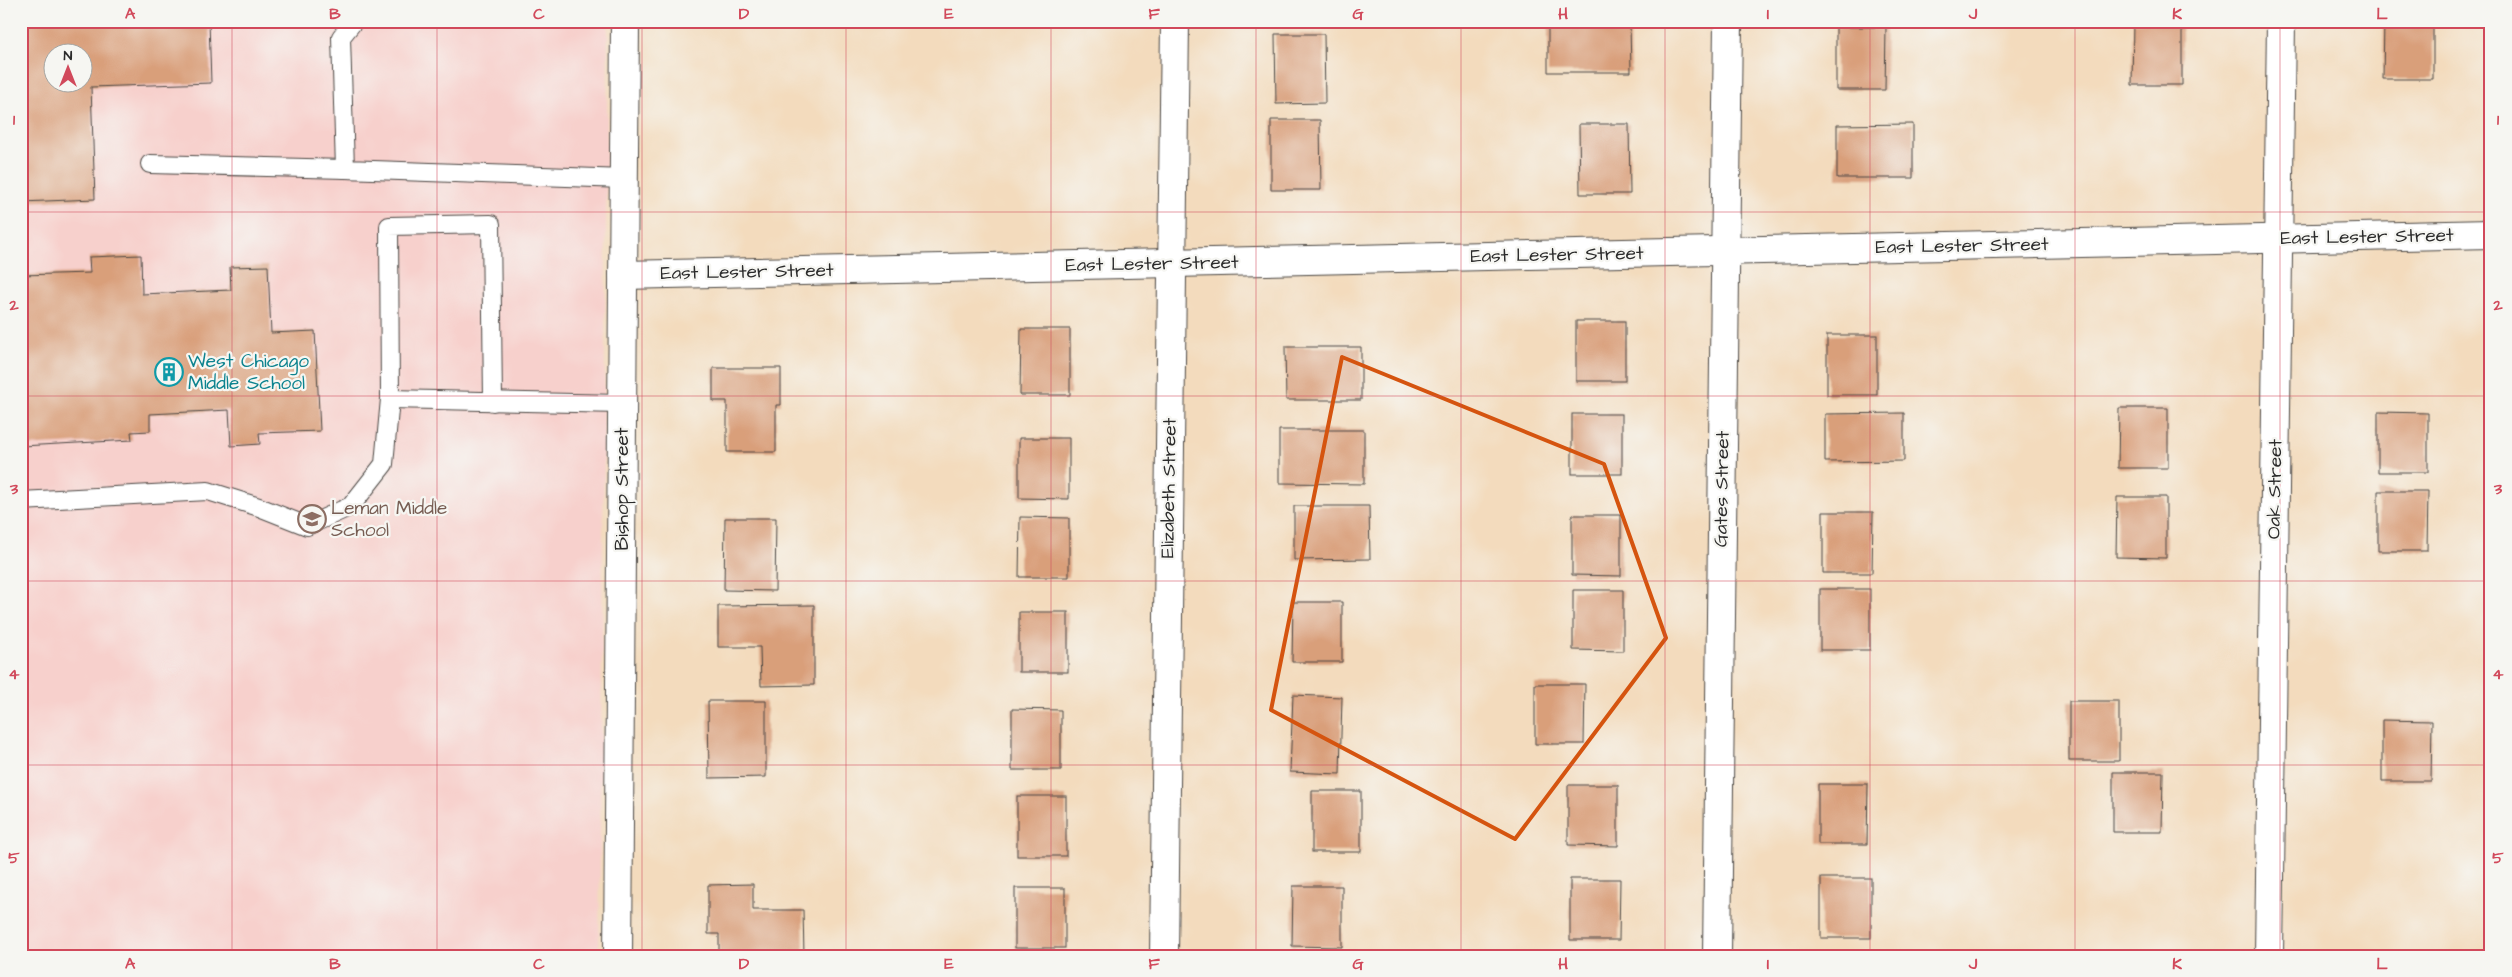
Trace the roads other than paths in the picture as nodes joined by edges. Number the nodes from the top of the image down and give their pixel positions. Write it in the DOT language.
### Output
graph roads {
  1 [pos="354,21"];
  2 [pos="625,21"];
  3 [pos="1175,21"];
  4 [pos="1728,21"];
  5 [pos="2280,21"];
  6 [pos="150,164"];
  7 [pos="344,169"];
  8 [pos="624,179"];
  9 [pos="2491,234"];
  10 [pos="2278,239"];
  11 [pos="1725,251"];
  12 [pos="1172,264"];
  13 [pos="623,275"];
  14 [pos="390,399"];
  15 [pos="493,402"];
  16 [pos="622,404"];
  17 [pos="21,501"];
  18 [pos="618,956"];
  19 [pos="1164,956"];
  20 [pos="1717,956"];
  21 [pos="2269,956"];
  1 -- 7 [label="lane"];
  2 -- 8 [label="street, Bishop Street"];
  3 -- 12 [label="street, Elizabeth Street"];
  4 -- 11 [label="street, Gates Street"];
  5 -- 10 [label="street, Oak Street"];
  6 -- 7 [label="lane"];
  7 -- 8 [label="lane"];
  8 -- 13 [label="street, Bishop Street"];
  9 -- 10 [label="street, East Lester Street"];
  10 -- 11 [label="street, East Lester Street"];
  10 -- 21 [label="street, Oak Street"];
  11 -- 12 [label="street, East Lester Street"];
  11 -- 20 [label="street, Gates Street"];
  12 -- 13 [label="street, East Lester Street"];
  12 -- 19 [label="street, Elizabeth Street"];
  13 -- 16 [label="street, Bishop Street"];
  14 -- 15 [label="lane"];
  14 -- 15 [label="lane"];
  14 -- 17 [label="lane"];
  15 -- 16 [label="lane"];
  16 -- 18 [label="street, Bishop Street"];
}
